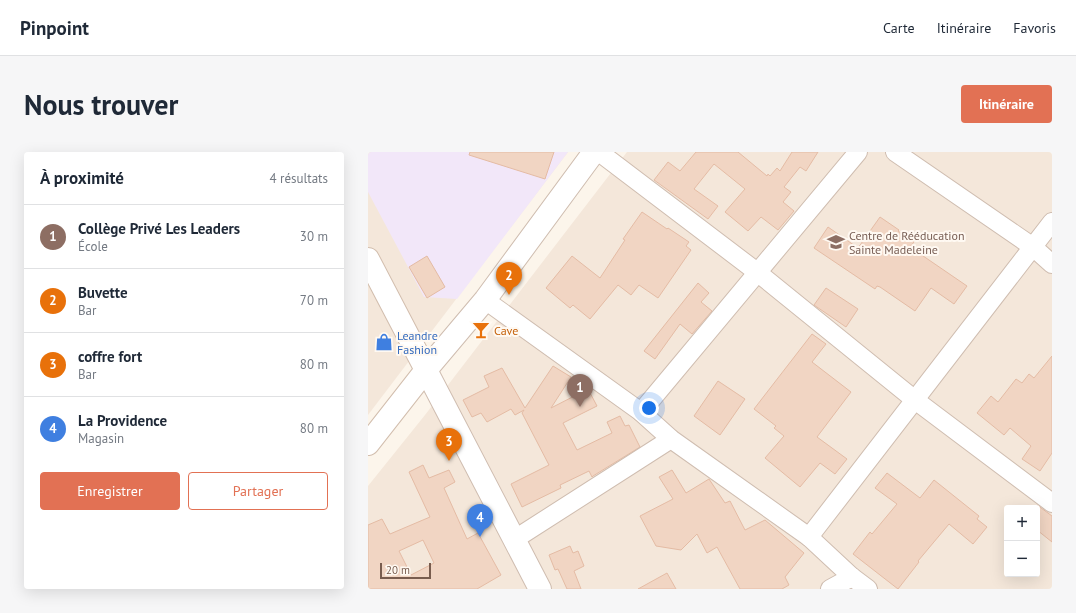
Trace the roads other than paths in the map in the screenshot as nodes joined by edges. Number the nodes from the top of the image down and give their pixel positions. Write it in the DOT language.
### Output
graph roads {
  1 [pos="594,152"];
  2 [pos="599,152"];
  3 [pos="858,152"];
  4 [pos="895,152"];
  5 [pos="1052,222"];
  6 [pos="1032,247"];
  7 [pos="368,259"];
  8 [pos="1052,264"];
  9 [pos="757,272"];
  10 [pos="485,300"];
  11 [pos="426,370"];
  12 [pos="915,400"];
  13 [pos="641,412"];
  14 [pos="671,439"];
  15 [pos="368,444"];
  16 [pos="1052,503"];
  17 [pos="809,537"];
  18 [pos="515,539"];
  19 [pos="852,577"];
  20 [pos="540,589"];
  21 [pos="830,589"];
  22 [pos="868,589"];
  1 -- 10 [label="street"];
  2 -- 9 [label="street"];
  3 -- 9 [label="street"];
  4 -- 6 [label="street"];
  5 -- 6 [label="street"];
  6 -- 8 [label="street"];
  6 -- 12 [label="street"];
  7 -- 11 [label="street"];
  9 -- 12 [label="street"];
  9 -- 13 [label="street"];
  10 -- 11 [label="street"];
  10 -- 13 [label="street"];
  11 -- 15 [label="street"];
  11 -- 18 [label="street"];
  12 -- 16 [label="street"];
  12 -- 17 [label="street"];
  13 -- 14 [label="street"];
  14 -- 17 [label="street"];
  14 -- 18 [label="street"];
  17 -- 19 [label="street"];
  18 -- 20 [label="street"];
  19 -- 21 [label="street"];
  19 -- 22 [label="street"];
}
